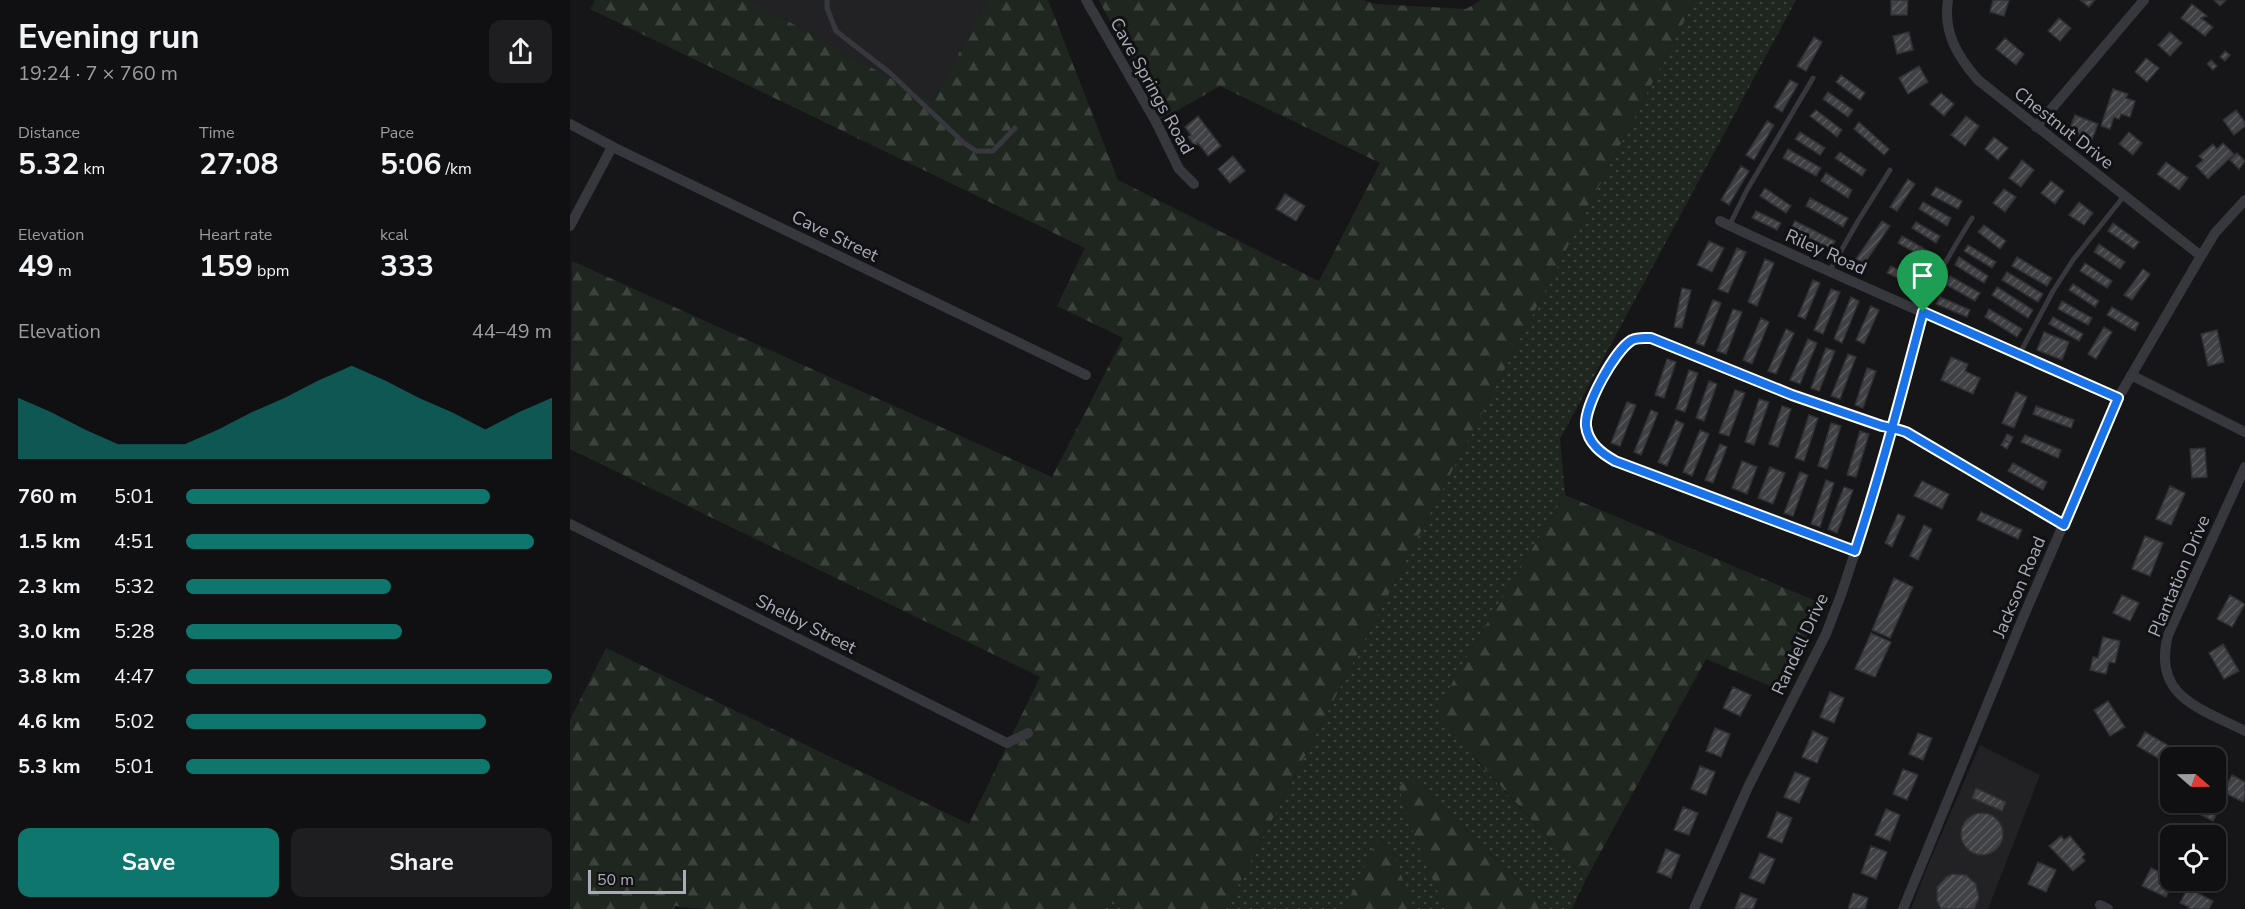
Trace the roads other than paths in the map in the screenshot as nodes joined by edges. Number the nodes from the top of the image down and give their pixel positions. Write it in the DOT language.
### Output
graph roads {
  1 [pos="827,0"];
  2 [pos="1086,0"];
  3 [pos="1948,0"];
  4 [pos="2144,0"];
  5 [pos="1814,78"];
  6 [pos="570,124"];
  7 [pos="2036,127"];
  8 [pos="1015,129"];
  9 [pos="612,147"];
  10 [pos="1890,171"];
  11 [pos="1194,184"];
  12 [pos="2124,196"];
  13 [pos="2244,202"];
  14 [pos="1972,218"];
  15 [pos="1724,223"];
  16 [pos="570,226"];
  17 [pos="2201,256"];
  18 [pos="1829,273"];
  19 [pos="1923,312"];
  20 [pos="2020,353"];
  21 [pos="1086,375"];
  22 [pos="2131,375"];
  23 [pos="2118,398"];
  24 [pos="1893,428"];
  25 [pos="2245,432"];
  26 [pos="2245,467"];
  27 [pos="570,524"];
  28 [pos="2064,525"];
  29 [pos="1855,551"];
  30 [pos="2245,731"];
  31 [pos="1028,733"];
  32 [pos="1694,909"];
  33 [pos="1903,909"];
  1 -- 8 [label="lane"];
  2 -- 11 [label="street, Cave Springs Road"];
  3 -- 7 [label="street, Chestnut Drive"];
  4 -- 7 [label="street"];
  5 -- 15 [label="lane"];
  6 -- 9 [label="street, Cave Street"];
  7 -- 12 [label="street, Chestnut Drive"];
  9 -- 16 [label="street"];
  9 -- 21 [label="street, Cave Street"];
  10 -- 18 [label="lane"];
  12 -- 17 [label="street, Chestnut Drive"];
  12 -- 20 [label="lane"];
  13 -- 17 [label="street, Jackson Road"];
  14 -- 19 [label="lane"];
  15 -- 18 [label="street, Riley Road"];
  17 -- 22 [label="street, Jackson Road"];
  18 -- 19 [label="street, Riley Road"];
  19 -- 20 [label="street, Riley Road"];
  19 -- 24 [label="street, Randell Drive"];
  20 -- 23 [label="street, Riley Road"];
  22 -- 23 [label="street, Jackson Road"];
  22 -- 25 [label="street"];
  23 -- 28 [label="street, Jackson Road"];
  24 -- 28 [label="street"];
  24 -- 29 [label="street, Randell Drive"];
  24 -- 29 [label="street"];
  26 -- 30 [label="street, Plantation Drive"];
  27 -- 31 [label="street, Shelby Street"];
  28 -- 33 [label="street, Jackson Road"];
  29 -- 32 [label="street, Randell Drive"];
}
